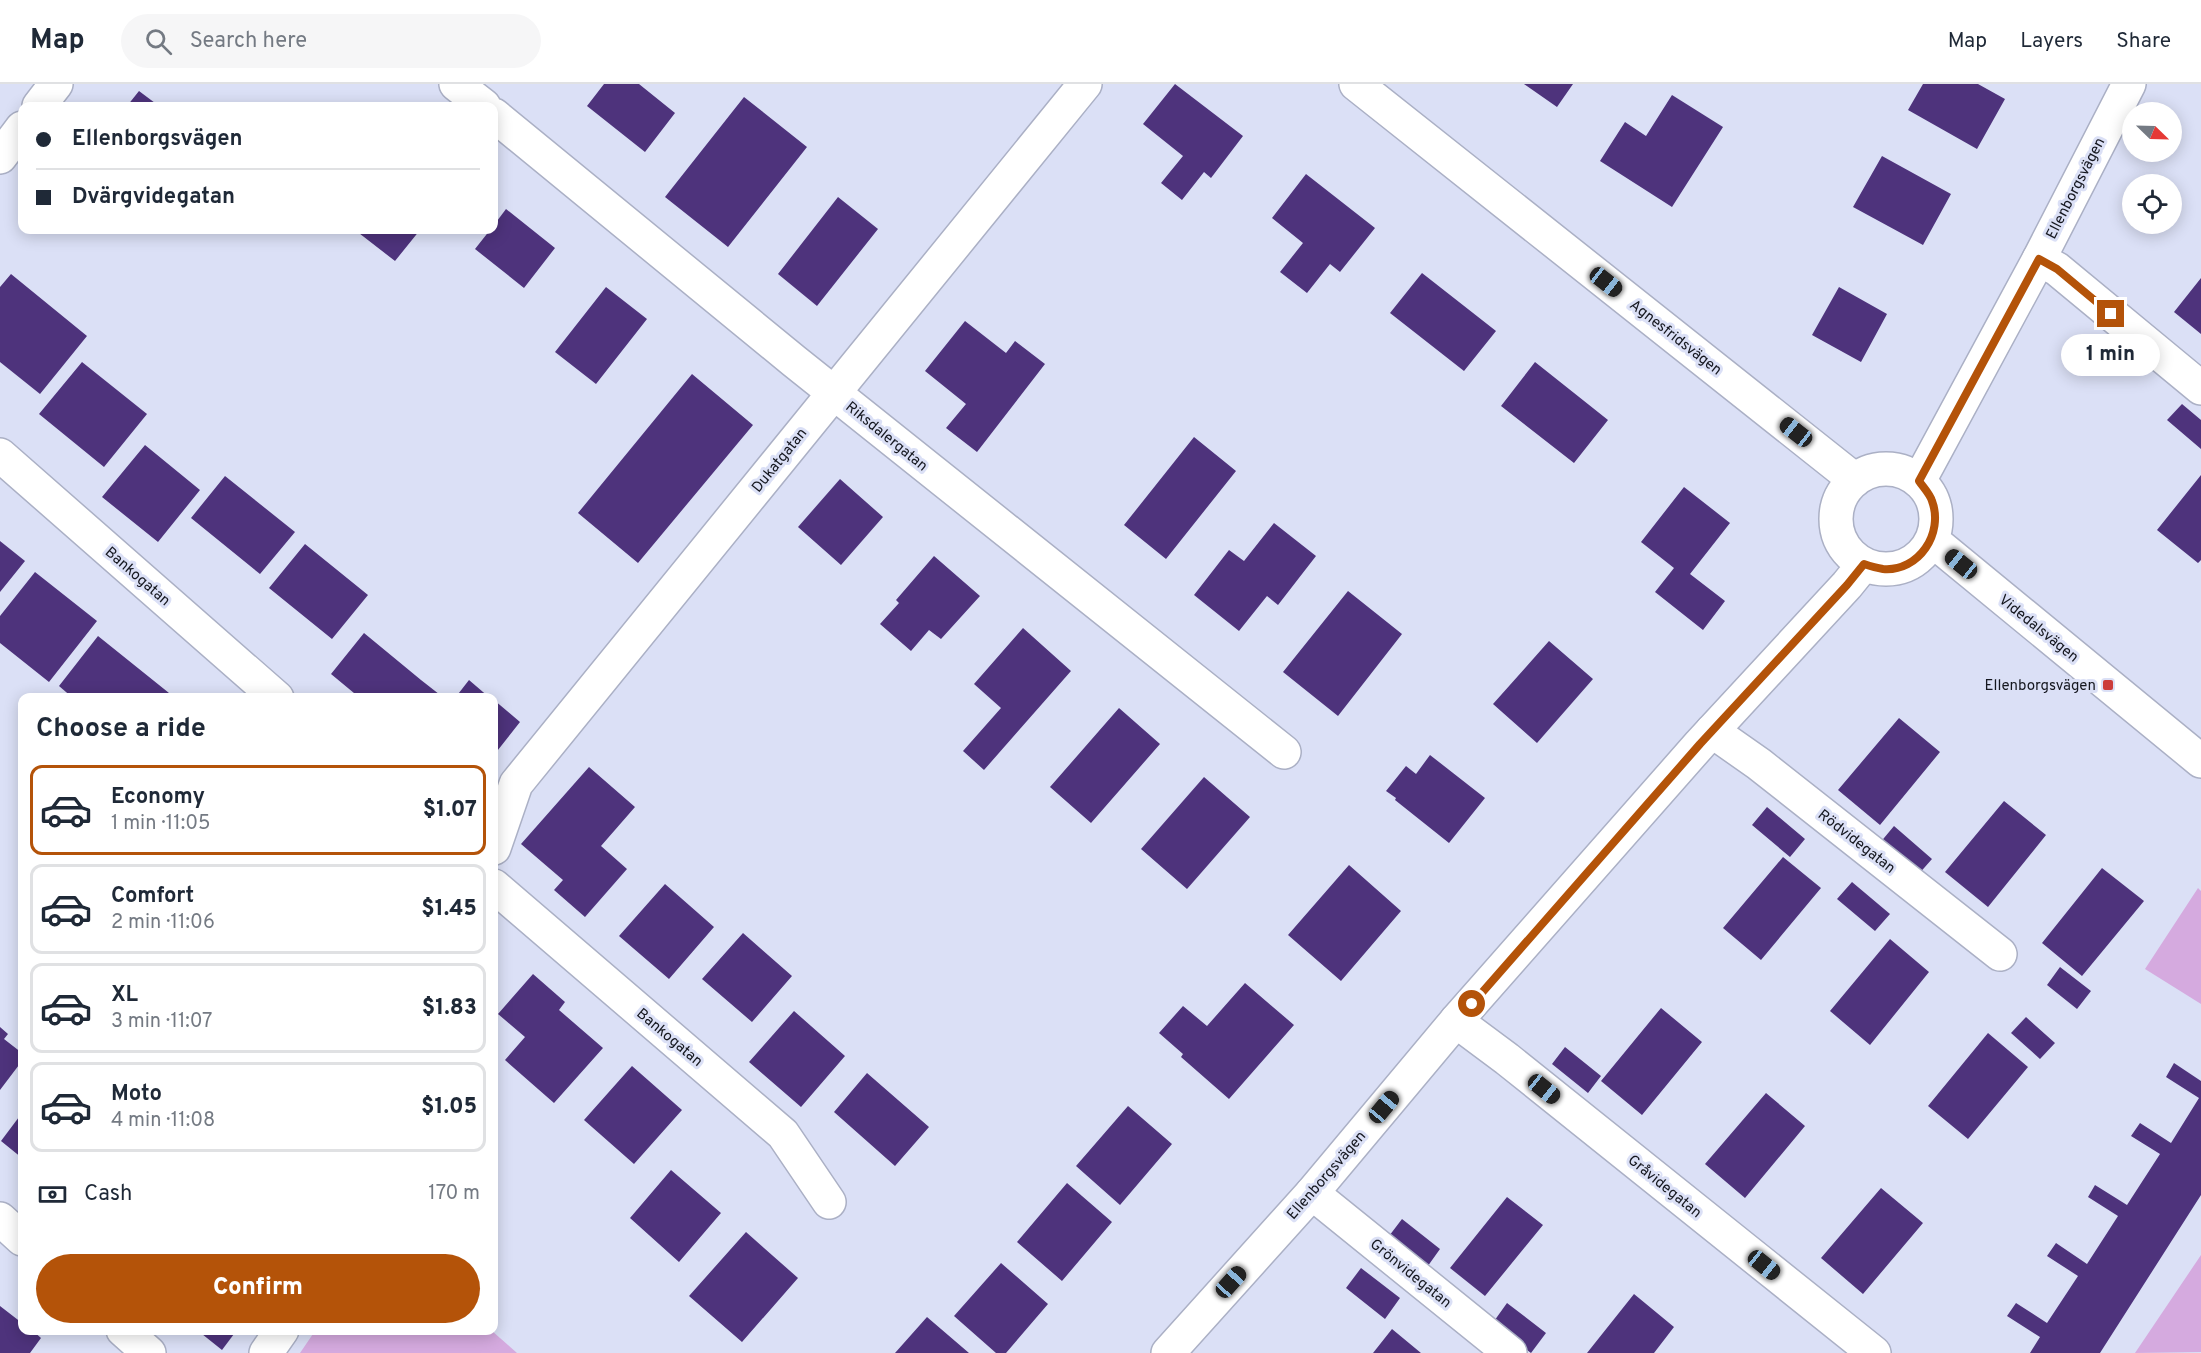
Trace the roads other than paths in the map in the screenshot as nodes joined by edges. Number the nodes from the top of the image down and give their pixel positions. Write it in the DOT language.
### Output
graph roads {
  1 [pos="56,84"];
  2 [pos="456,84"];
  3 [pos="1085,84"];
  4 [pos="1356,84"];
  5 [pos="2129,84"];
  6 [pos="42,102"];
  7 [pos="479,102"];
  8 [pos="498,118"];
  9 [pos="18,133"];
  10 [pos="0,157"];
  11 [pos="2039,259"];
  12 [pos="2201,388"];
  13 [pos="833,393"];
  14 [pos="0,455"];
  15 [pos="1855,480"];
  16 [pos="1919,481"];
  17 [pos="1932,540"];
  18 [pos="1864,564"];
  19 [pos="271,693"];
  20 [pos="1712,731"];
  21 [pos="1284,752"];
  22 [pos="2201,761"];
  23 [pos="498,836"];
  24 [pos="498,889"];
  25 [pos="2000,954"];
  26 [pos="1456,1021"];
  27 [pos="1312,1192"];
  28 [pos="829,1202"];
  29 [pos="0,1219"];
  30 [pos="18,1235"];
  31 [pos="129,1335"];
  32 [pos="279,1335"];
  33 [pos="149,1353"];
  34 [pos="266,1353"];
  35 [pos="1168,1353"];
  36 [pos="1510,1353"];
  37 [pos="1874,1353"];
  1 -- 6 [label="street"];
  2 -- 7 [label="street"];
  3 -- 13 [label="street, Dukatgatan"];
  4 -- 15 [label="street, Agnesfridsvägen"];
  5 -- 11 [label="street, Ellenborgsvägen"];
  8 -- 13 [label="street, Riksdalergatan"];
  9 -- 10 [label="street"];
  11 -- 12 [label="street"];
  11 -- 16 [label="street, Ellenborgsvägen"];
  13 -- 21 [label="street, Riksdalergatan"];
  13 -- 23 [label="street, Dukatgatan"];
  14 -- 19 [label="street, Bankogatan"];
  15 -- 16 [label="street"];
  15 -- 18 [label="street"];
  16 -- 17 [label="street"];
  17 -- 18 [label="street"];
  17 -- 22 [label="street, Videdalsvägen"];
  18 -- 20 [label="street, Ellenborgsvägen"];
  20 -- 25 [label="street, Rödvidegatan"];
  20 -- 26 [label="street, Ellenborgsvägen"];
  24 -- 28 [label="street, Bankogatan"];
  26 -- 27 [label="street, Ellenborgsvägen"];
  26 -- 37 [label="street, Gråvidegatan"];
  27 -- 35 [label="street, Ellenborgsvägen"];
  27 -- 36 [label="street, Grönvidegatan"];
  29 -- 30 [label="street"];
  31 -- 33 [label="street"];
  32 -- 34 [label="street"];
}
